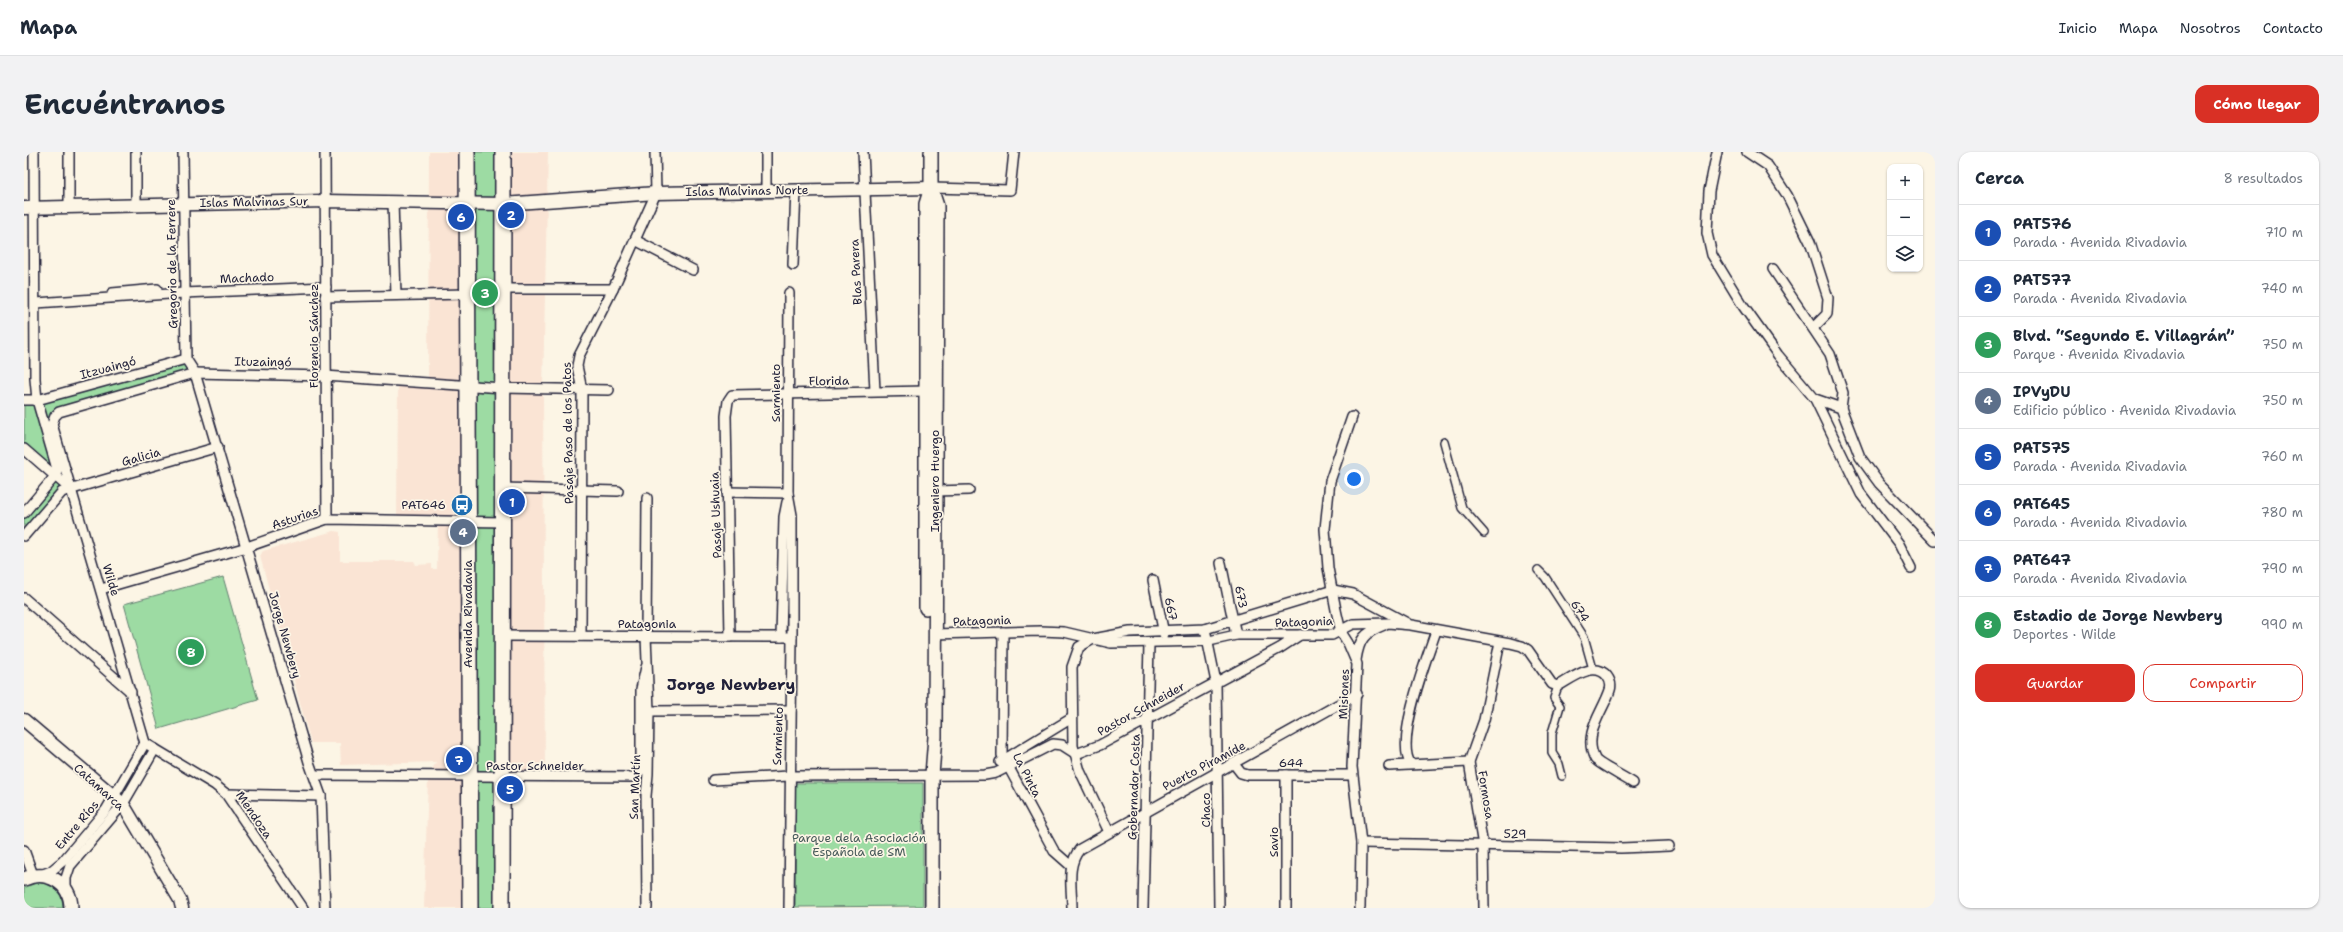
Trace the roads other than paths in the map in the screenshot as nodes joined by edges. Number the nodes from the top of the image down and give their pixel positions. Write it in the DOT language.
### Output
graph roads {
  1 [pos="34,152"];
  2 [pos="69,152"];
  3 [pos="136,152"];
  4 [pos="183,152"];
  5 [pos="325,152"];
  6 [pos="467,152"];
  7 [pos="503,152"];
  8 [pos="655,152"];
  9 [pos="766,152"];
  10 [pos="863,152"];
  11 [pos="931,152"];
  12 [pos="1014,152"];
  13 [pos="1717,152"];
  14 [pos="1747,152"];
  15 [pos="931,188"];
  16 [pos="864,189"];
  17 [pos="796,190"];
  18 [pos="766,191"];
  19 [pos="656,193"];
  20 [pos="326,201"];
  21 [pos="393,202"];
  22 [pos="183,203"];
  23 [pos="466,203"];
  24 [pos="136,204"];
  25 [pos="484,204"];
  26 [pos="503,204"];
  27 [pos="69,207"];
  28 [pos="29,208"];
  29 [pos="635,240"];
  30 [pos="793,265"];
  31 [pos="1773,269"];
  32 [pos="693,270"];
  33 [pos="326,287"];
  34 [pos="502,289"];
  35 [pos="613,289"];
  36 [pos="184,292"];
  37 [pos="789,293"];
  38 [pos="467,294"];
  39 [pos="396,295"];
  40 [pos="325,297"];
  41 [pos="36,303"];
  42 [pos="1813,328"];
  43 [pos="186,359"];
  44 [pos="195,372"];
  45 [pos="325,376"];
  46 [pos="467,385"];
  47 [pos="503,388"];
  48 [pos="582,390"];
  49 [pos="609,390"];
  50 [pos="875,391"];
  51 [pos="926,391"];
  52 [pos="788,394"];
  53 [pos="732,395"];
  54 [pos="1815,399"];
  55 [pos="24,400"];
  56 [pos="37,400"];
  57 [pos="1841,408"];
  58 [pos="1352,417"];
  59 [pos="52,424"];
  60 [pos="1444,442"];
  61 [pos="218,447"];
  62 [pos="24,449"];
  63 [pos="56,475"];
  64 [pos="503,488"];
  65 [pos="71,490"];
  66 [pos="582,490"];
  67 [pos="968,490"];
  68 [pos="618,491"];
  69 [pos="935,491"];
  70 [pos="728,492"];
  71 [pos="788,493"];
  72 [pos="647,498"];
  73 [pos="24,513"];
  74 [pos="327,520"];
  75 [pos="467,520"];
  76 [pos="502,522"];
  77 [pos="1484,533"];
  78 [pos="24,536"];
  79 [pos="1935,541"];
  80 [pos="247,547"];
  81 [pos="1221,563"];
  82 [pos="1911,568"];
  83 [pos="1538,570"];
  84 [pos="1154,580"];
  85 [pos="101,588"];
  86 [pos="1333,590"];
  87 [pos="24,598"];
  88 [pos="1234,620"];
  89 [pos="1388,623"];
  90 [pos="1409,624"];
  91 [pos="1205,629"];
  92 [pos="1163,630"];
  93 [pos="1436,630"];
  94 [pos="1004,632"];
  95 [pos="1341,632"];
  96 [pos="935,634"];
  97 [pos="1236,635"];
  98 [pos="1300,635"];
  99 [pos="503,636"];
  100 [pos="581,636"];
  101 [pos="646,636"];
  102 [pos="730,637"];
  103 [pos="781,637"];
  104 [pos="792,637"];
  105 [pos="1093,639"];
  106 [pos="1208,641"];
  107 [pos="1166,642"];
  108 [pos="1500,642"];
  109 [pos="1149,643"];
  110 [pos="1356,660"];
  111 [pos="646,667"];
  112 [pos="1593,669"];
  113 [pos="1216,682"];
  114 [pos="1558,686"];
  115 [pos="131,692"];
  116 [pos="1357,694"];
  117 [pos="791,710"];
  118 [pos="649,711"];
  119 [pos="1072,718"];
  120 [pos="1148,719"];
  121 [pos="25,721"];
  122 [pos="145,743"];
  123 [pos="155,749"];
  124 [pos="1076,754"];
  125 [pos="1469,762"];
  126 [pos="1006,763"];
  127 [pos="1234,764"];
  128 [pos="1411,764"];
  129 [pos="1389,766"];
  130 [pos="1218,772"];
  131 [pos="315,775"];
  132 [pos="932,775"];
  133 [pos="789,776"];
  134 [pos="1286,776"];
  135 [pos="1352,776"];
  136 [pos="1562,776"];
  137 [pos="635,777"];
  138 [pos="468,778"];
  139 [pos="502,778"];
  140 [pos="713,780"];
  141 [pos="1633,783"];
  142 [pos="226,794"];
  143 [pos="321,796"];
  144 [pos="118,801"];
  145 [pos="1144,812"];
  146 [pos="1109,832"];
  147 [pos="1361,843"];
  148 [pos="1483,846"];
  149 [pos="1669,846"];
  150 [pos="24,850"];
  151 [pos="1071,866"];
  152 [pos="33,876"];
  153 [pos="66,889"];
  154 [pos="72,908"];
  155 [pos="182,908"];
  156 [pos="303,908"];
  157 [pos="325,908"];
  158 [pos="470,908"];
  159 [pos="502,908"];
  160 [pos="647,908"];
  161 [pos="790,908"];
  162 [pos="932,908"];
  163 [pos="1072,908"];
  164 [pos="1142,908"];
  165 [pos="1219,908"];
  166 [pos="1286,908"];
  167 [pos="1360,908"];
  168 [pos="1484,908"];
  1 -- 28 [label="street"];
  2 -- 27 [label="street"];
  3 -- 24 [label="street"];
  4 -- 22 [label="street, Gregorio de la Ferrere"];
  5 -- 20 [label="street, Florencio Sánchez"];
  6 -- 23 [label="main road, Avenida Rivadavia"];
  7 -- 26 [label="main road"];
  8 -- 19 [label="street, Pasaje Paso de los Patos"];
  9 -- 18 [label="street"];
  10 -- 16 [label="street, Blas Parera"];
  11 -- 15 [label="main road, Ingeniero Huergo"];
  12 -- 15 [label="street, Islas Malvinas Norte"];
  13 -- 54 [label="street"];
  14 -- 42 [label="street"];
  15 -- 16 [label="street, Islas Malvinas Norte"];
  15 -- 51 [label="main road, Ingeniero Huergo"];
  15 -- 69 [label="main road, Ingeniero Huergo"];
  16 -- 17 [label="street, Islas Malvinas Norte"];
  16 -- 50 [label="street, Blas Parera"];
  17 -- 18 [label="street, Islas Malvinas Norte"];
  17 -- 30 [label="street"];
  18 -- 19 [label="street, Islas Malvinas Norte"];
  19 -- 26 [label="street, Islas Malvinas Norte"];
  19 -- 29 [label="street, Pasaje Paso de los Patos"];
  20 -- 21 [label="street, Islas Malvinas Sur"];
  20 -- 22 [label="street, Islas Malvinas Sur"];
  20 -- 33 [label="street, Florencio Sánchez"];
  21 -- 23 [label="street, Islas Malvinas Sur"];
  21 -- 39 [label="street"];
  22 -- 24 [label="street, Islas Malvinas Sur"];
  22 -- 36 [label="street, Gregorio de la Ferrere"];
  23 -- 25 [label="street, Islas Malvinas Sur"];
  23 -- 38 [label="main road, Avenida Rivadavia"];
  24 -- 27 [label="street, Islas Malvinas Sur"];
  25 -- 26 [label="street, Islas Malvinas Norte"];
  26 -- 34 [label="main road"];
  27 -- 28 [label="street, Islas Malvinas Sur"];
  28 -- 41 [label="street"];
  29 -- 32 [label="street"];
  29 -- 35 [label="street, Pasaje Paso de los Patos"];
  31 -- 42 [label="street"];
  33 -- 36 [label="street, Machado"];
  33 -- 40 [label="street, Florencio Sánchez"];
  34 -- 35 [label="street"];
  34 -- 47 [label="main road"];
  35 -- 48 [label="street, Pasaje Paso de los Patos"];
  36 -- 41 [label="street, Machado"];
  36 -- 43 [label="street, Gregorio de la Ferrere"];
  37 -- 52 [label="street, Sarmiento"];
  38 -- 39 [label="street"];
  38 -- 46 [label="main road, Avenida Rivadavia"];
  39 -- 40 [label="street"];
  40 -- 45 [label="street, Florencio Sánchez"];
  41 -- 56 [label="street"];
  42 -- 57 [label="street"];
  43 -- 44 [label="street"];
  43 -- 56 [label="street, Itzuaingó"];
  44 -- 45 [label="street, Ituzaingó"];
  44 -- 59 [label="street, Ituzaingó"];
  44 -- 61 [label="street, Jorge Newbery"];
  45 -- 46 [label="street, Ituzaingó"];
  45 -- 74 [label="street, Florencio Sánchez"];
  46 -- 47 [label="street, Ituzaingó"];
  46 -- 75 [label="main road, Avenida Rivadavia"];
  47 -- 48 [label="street"];
  47 -- 64 [label="main road"];
  48 -- 49 [label="street"];
  48 -- 66 [label="street, Pasaje Paso de los Patos"];
  50 -- 51 [label="street, Florida"];
  50 -- 52 [label="street, Florida"];
  51 -- 132 [label="main road, Ingeniero Huergo"];
  52 -- 53 [label="street, Florida"];
  52 -- 71 [label="street, Sarmiento"];
  53 -- 70 [label="street, Pasaje Ushuaia"];
  54 -- 57 [label="street"];
  54 -- 82 [label="street"];
  55 -- 56 [label="street"];
  56 -- 63 [label="street"];
  57 -- 79 [label="street"];
  58 -- 86 [label="street, Misiones"];
  59 -- 65 [label="street, Wilde"];
  60 -- 77 [label="street"];
  61 -- 65 [label="street, Galicia"];
  61 -- 80 [label="street, Jorge Newbery"];
  62 -- 63 [label="street"];
  63 -- 65 [label="street"];
  63 -- 73 [label="street"];
  64 -- 66 [label="street"];
  64 -- 76 [label="main road"];
  65 -- 78 [label="street, Galicia"];
  65 -- 85 [label="street, Wilde"];
  66 -- 68 [label="street"];
  66 -- 100 [label="street, Pasaje Paso de los Patos"];
  67 -- 69 [label="street"];
  69 -- 96 [label="main road, Ingeniero Huergo"];
  70 -- 71 [label="street"];
  70 -- 102 [label="street, Pasaje Ushuaia"];
  71 -- 103 [label="street, Sarmiento"];
  71 -- 104 [label="street, Sarmiento"];
  72 -- 101 [label="street, San Martín"];
  74 -- 75 [label="street, Asturias"];
  74 -- 80 [label="street, Asturias"];
  75 -- 76 [label="street, Asturias"];
  75 -- 138 [label="main road, Avenida Rivadavia"];
  76 -- 99 [label="main road"];
  80 -- 85 [label="street, Asturias"];
  80 -- 131 [label="street, Jorge Newbery"];
  81 -- 88 [label="street, 673"];
  83 -- 112 [label="street, 674"];
  84 -- 92 [label="street, 667"];
  85 -- 115 [label="street, Wilde"];
  86 -- 88 [label="street"];
  86 -- 90 [label="street"];
  86 -- 95 [label="street, Misiones"];
  87 -- 115 [label="street"];
  88 -- 91 [label="street"];
  88 -- 97 [label="street, 673"];
  89 -- 90 [label="street, Patagonia"];
  89 -- 95 [label="street, Patagonia"];
  89 -- 110 [label="street"];
  90 -- 93 [label="street, Patagonia"];
  91 -- 92 [label="street"];
  91 -- 106 [label="street, Chaco"];
  92 -- 105 [label="street"];
  92 -- 107 [label="street, 667"];
  93 -- 108 [label="street, Patagonia"];
  93 -- 128 [label="street"];
  94 -- 96 [label="street, Patagonia"];
  94 -- 105 [label="street, Patagonia"];
  94 -- 126 [label="street, La Pinta"];
  95 -- 98 [label="street, Patagonia"];
  95 -- 110 [label="street, Misiones"];
  96 -- 132 [label="main road, Ingeniero Huergo"];
  97 -- 98 [label="street, Patagonia"];
  97 -- 106 [label="street, Patagonia"];
  98 -- 113 [label="street, Pastor Schneider"];
  99 -- 100 [label="street, Patagonia"];
  99 -- 139 [label="main road"];
  100 -- 101 [label="street, Patagonia"];
  101 -- 102 [label="street, Patagonia"];
  101 -- 111 [label="street, San Martín"];
  102 -- 103 [label="street, Patagonia"];
  103 -- 104 [label="street, Patagonia"];
  104 -- 117 [label="street, Sarmiento"];
  105 -- 109 [label="street, Patagonia"];
  105 -- 119 [label="street"];
  106 -- 107 [label="street, Patagonia"];
  106 -- 113 [label="street, Chaco"];
  107 -- 109 [label="street, Patagonia"];
  108 -- 114 [label="street, Patagonia"];
  108 -- 125 [label="street, Formosa"];
  109 -- 120 [label="street, Gobernador Costa"];
  110 -- 116 [label="street, Misiones"];
  111 -- 118 [label="street, San Martín"];
  111 -- 137 [label="street, San Martín"];
  112 -- 114 [label="street"];
  112 -- 141 [label="street"];
  113 -- 120 [label="street, Pastor Schneider"];
  113 -- 130 [label="street, Chaco"];
  114 -- 136 [label="street"];
  115 -- 122 [label="street, Wilde"];
  116 -- 127 [label="street, Puerto Piramíde"];
  116 -- 135 [label="street, Misiones"];
  117 -- 118 [label="street"];
  117 -- 133 [label="street, Sarmiento"];
  118 -- 160 [label="street, San Martín"];
  119 -- 124 [label="street"];
  119 -- 126 [label="street"];
  120 -- 124 [label="street, Pastor Schneider"];
  120 -- 145 [label="street, Gobernador Costa"];
  121 -- 144 [label="street, Catamarca"];
  122 -- 123 [label="street, Mendoza"];
  122 -- 144 [label="street, Entre Ríos"];
  123 -- 142 [label="street, Mendoza"];
  123 -- 144 [label="street, Entre Ríos"];
  124 -- 126 [label="street"];
  124 -- 146 [label="street"];
  125 -- 128 [label="street"];
  125 -- 148 [label="street, Formosa"];
  126 -- 132 [label="street"];
  126 -- 151 [label="street, La Pinta"];
  127 -- 130 [label="street, Puerto Piramíde"];
  127 -- 134 [label="street, 644"];
  128 -- 129 [label="street"];
  130 -- 145 [label="street, Puerto Piramíde"];
  130 -- 165 [label="street, Chaco"];
  131 -- 138 [label="street, Pastor Schneider"];
  131 -- 143 [label="street, Jorge Newbery"];
  132 -- 133 [label="street"];
  132 -- 162 [label="main road, Ingeniero Huergo"];
  133 -- 140 [label="street"];
  133 -- 161 [label="street, Sarmiento"];
  134 -- 135 [label="street, 644"];
  134 -- 166 [label="street, Savio"];
  135 -- 147 [label="street, Misiones"];
  137 -- 139 [label="street, Pastor Schneider"];
  138 -- 139 [label="street, Pastor Schneider"];
  138 -- 158 [label="main road, Avenida Rivadavia"];
  139 -- 159 [label="main road"];
  142 -- 143 [label="street"];
  142 -- 156 [label="street, Mendoza"];
  143 -- 157 [label="street, Jorge Newbery"];
  144 -- 152 [label="street, Entre Ríos"];
  144 -- 153 [label="street, Entre Ríos"];
  144 -- 155 [label="street, Catamarca"];
  145 -- 146 [label="street, Puerto Piramíde"];
  145 -- 164 [label="street, Gobernador Costa"];
  146 -- 151 [label="street, Puerto Piramíde"];
  147 -- 148 [label="street, 529"];
  147 -- 167 [label="street, Misiones"];
  148 -- 149 [label="street, 529"];
  148 -- 168 [label="street, Formosa"];
  150 -- 152 [label="street"];
  151 -- 163 [label="street"];
  152 -- 153 [label="main road"];
  153 -- 154 [label="main road"];
}
